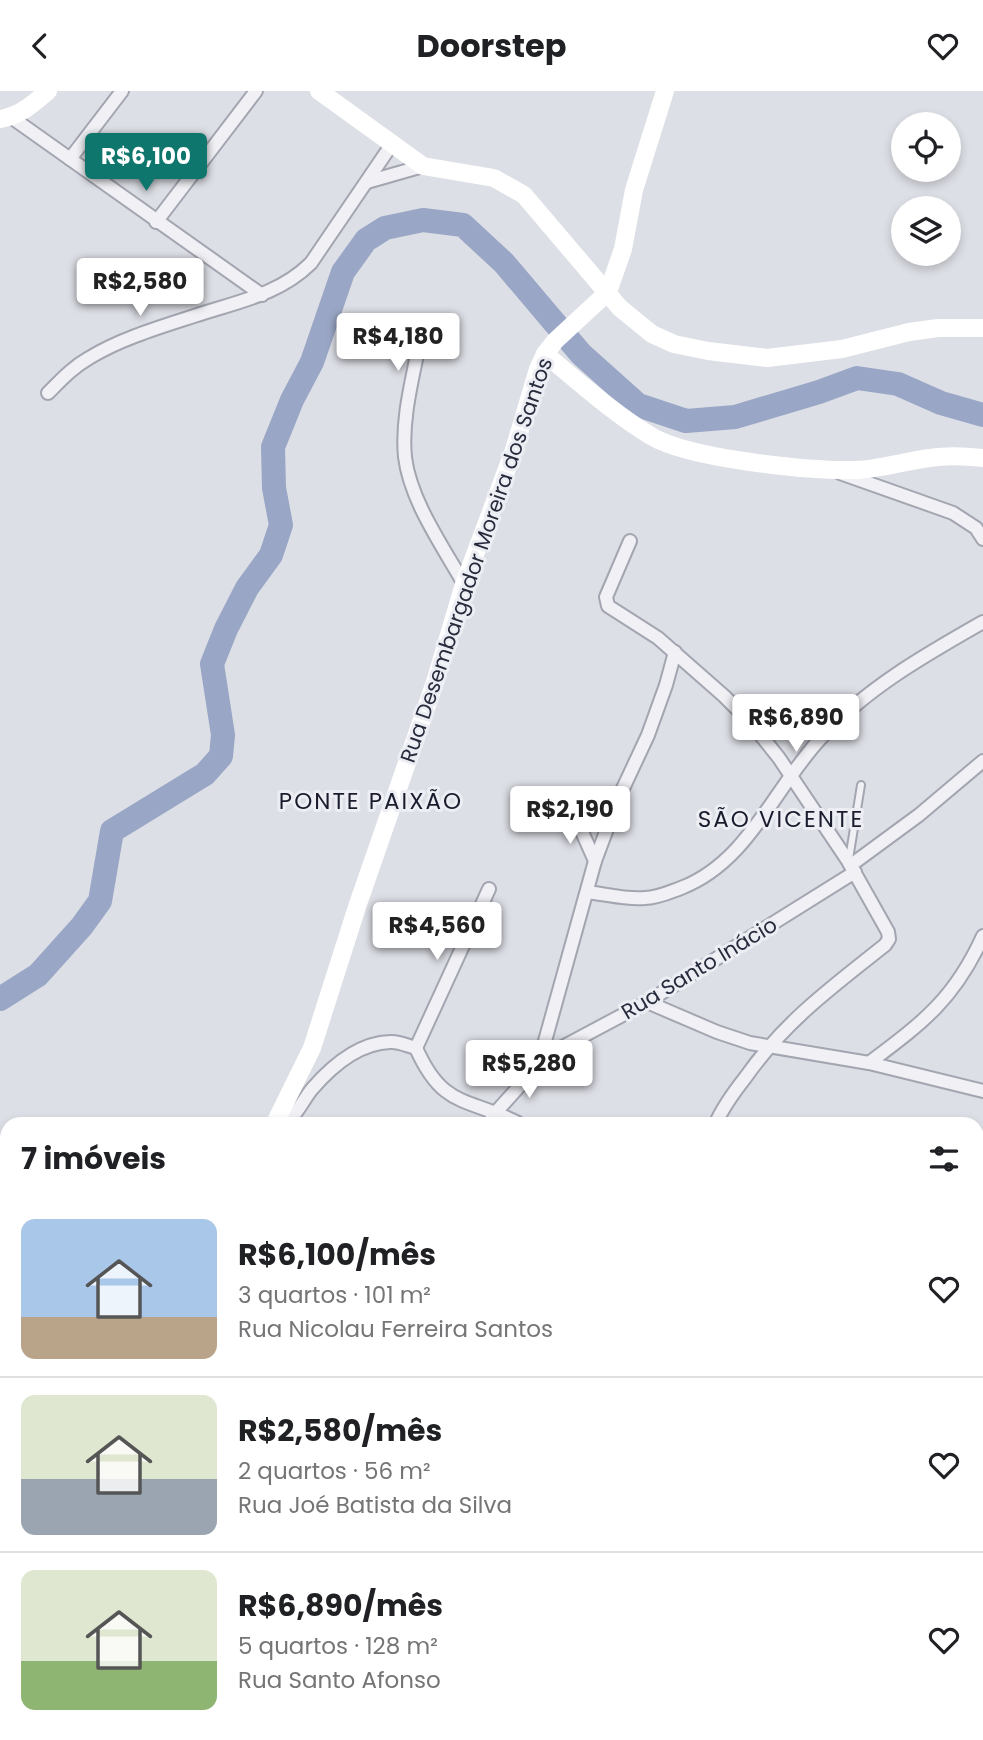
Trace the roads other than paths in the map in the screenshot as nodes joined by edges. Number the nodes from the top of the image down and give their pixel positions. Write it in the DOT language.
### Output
graph roads {
  1 [pos="48,91"];
  2 [pos="122,91"];
  3 [pos="256,91"];
  4 [pos="320,91"];
  5 [pos="665,91"];
  6 [pos="6,118"];
  7 [pos="392,144"];
  8 [pos="70,159"];
  9 [pos="423,166"];
  10 [pos="367,182"];
  11 [pos="156,222"];
  12 [pos="262,295"];
  13 [pos="602,298"];
  14 [pos="983,328"];
  15 [pos="421,334"];
  16 [pos="545,354"];
  17 [pos="48,393"];
  18 [pos="983,458"];
  19 [pos="830,469"];
  20 [pos="983,538"];
  21 [pos="630,541"];
  22 [pos="464,584"];
  23 [pos="983,622"];
  24 [pos="675,652"];
  25 [pos="983,761"];
  26 [pos="792,776"];
  27 [pos="861,785"];
  28 [pos="575,816"];
  29 [pos="595,861"];
  30 [pos="851,866"];
  31 [pos="489,889"];
  32 [pos="587,892"];
  33 [pos="983,936"];
  34 [pos="647,1002"];
  35 [pos="767,1047"];
  36 [pos="416,1048"];
  37 [pos="540,1059"];
  38 [pos="869,1063"];
  39 [pos="983,1091"];
  40 [pos="289,1117"];
  41 [pos="291,1117"];
  42 [pos="490,1117"];
  43 [pos="493,1117"];
  44 [pos="719,1117"];
  1 -- 6 [label="street"];
  2 -- 8 [label="street"];
  3 -- 11 [label="street"];
  4 -- 7 [label="street"];
  5 -- 13 [label="street"];
  6 -- 8 [label="street"];
  7 -- 9 [label="street"];
  7 -- 10 [label="street"];
  8 -- 11 [label="street"];
  9 -- 10 [label="street"];
  9 -- 13 [label="street"];
  10 -- 12 [label="street"];
  11 -- 12 [label="street"];
  12 -- 17 [label="street"];
  13 -- 14 [label="street"];
  13 -- 16 [label="street, Rua Desembargador Moreira dos Santos"];
  15 -- 22 [label="street"];
  16 -- 19 [label="street"];
  16 -- 22 [label="street, Rua Desembargador Moreira dos Santos"];
  18 -- 19 [label="street"];
  19 -- 20 [label="street"];
  21 -- 24 [label="street"];
  22 -- 40 [label="street, Rua Desembargador Moreira dos Santos"];
  23 -- 26 [label="street"];
  24 -- 26 [label="street"];
  24 -- 29 [label="street"];
  25 -- 30 [label="street, Rua Santo Inácio"];
  26 -- 30 [label="street"];
  26 -- 32 [label="street"];
  27 -- 30 [label="lane"];
  28 -- 29 [label="street"];
  29 -- 32 [label="street"];
  30 -- 34 [label="street, Rua Santo Inácio"];
  30 -- 35 [label="street"];
  31 -- 36 [label="street"];
  32 -- 37 [label="street"];
  33 -- 38 [label="street"];
  34 -- 35 [label="street"];
  34 -- 37 [label="street, Rua Santo Inácio"];
  35 -- 38 [label="street"];
  35 -- 44 [label="street"];
  36 -- 41 [label="street"];
  36 -- 42 [label="street"];
  37 -- 43 [label="street, Rua Santo Inácio"];
  38 -- 39 [label="street"];
}
